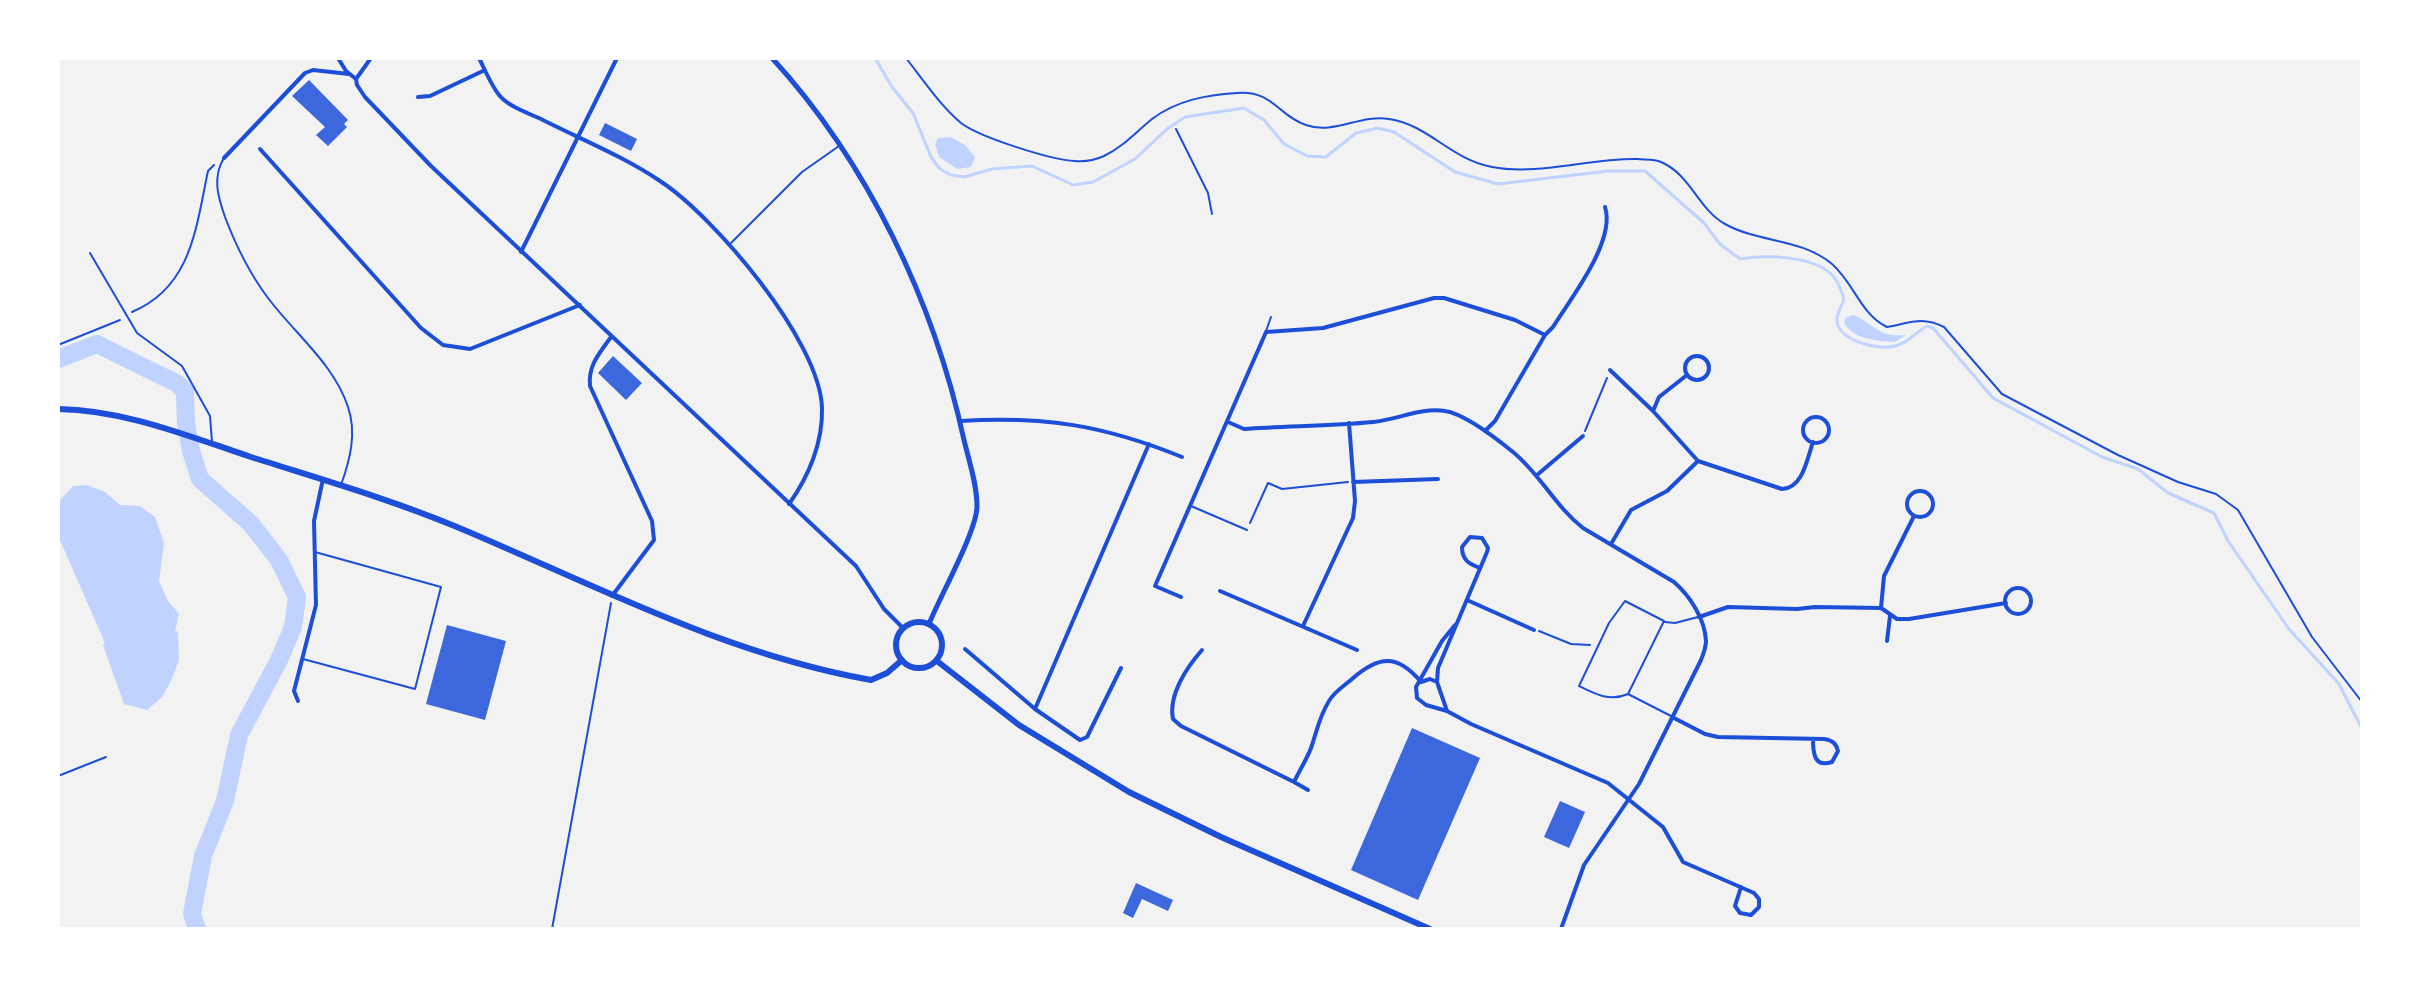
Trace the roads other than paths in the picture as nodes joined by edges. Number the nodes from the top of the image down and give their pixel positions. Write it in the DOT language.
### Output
graph roads {
  1 [pos="338,58"];
  2 [pos="371,58"];
  3 [pos="479,58"];
  4 [pos="617,58"];
  5 [pos="772,58"];
  6 [pos="485,70"];
  7 [pos="349,74"];
  8 [pos="356,79"];
  9 [pos="418,97"];
  10 [pos="1176,129"];
  11 [pos="579,138"];
  12 [pos="839,146"];
  13 [pos="260,149"];
  14 [pos="223,160"];
  15 [pos="1605,207"];
  16 [pos="1212,214"];
  17 [pos="730,243"];
  18 [pos="521,252"];
  19 [pos="90,253"];
  20 [pos="580,305"];
  21 [pos="1271,317"];
  22 [pos="1266,332"];
  23 [pos="1545,335"];
  24 [pos="611,337"];
  25 [pos="1610,370"];
  26 [pos="1687,375"];
  27 [pos="58,409"];
  28 [pos="1653,411"];
  29 [pos="960,421"];
  30 [pos="1228,422"];
  31 [pos="1349,423"];
  32 [pos="1485,431"];
  33 [pos="1583,436"];
  34 [pos="1813,442"];
  35 [pos="212,444"];
  36 [pos="1149,444"];
  37 [pos="1182,457"];
  38 [pos="1698,461"];
  39 [pos="1537,475"];
  40 [pos="323,479"];
  41 [pos="1438,479"];
  42 [pos="1353,482"];
  43 [pos="341,486"];
  44 [pos="789,504"];
  45 [pos="1189,505"];
  46 [pos="1914,516"];
  47 [pos="1247,530"];
  48 [pos="1611,544"];
  49 [pos="313,551"];
  50 [pos="1480,568"];
  51 [pos="1220,591"];
  52 [pos="612,596"];
  53 [pos="1181,597"];
  54 [pos="1467,600"];
  55 [pos="2006,603"];
  56 [pos="1881,608"];
  57 [pos="1890,616"];
  58 [pos="1699,617"];
  59 [pos="1664,621"];
  60 [pos="929,624"];
  61 [pos="1455,625"];
  62 [pos="1303,626"];
  63 [pos="903,628"];
  64 [pos="1534,630"];
  65 [pos="1887,641"];
  66 [pos="965,649"];
  67 [pos="1202,650"];
  68 [pos="1357,650"];
  69 [pos="301,659"];
  70 [pos="902,660"];
  71 [pos="937,661"];
  72 [pos="1121,668"];
  73 [pos="1421,682"];
  74 [pos="1437,682"];
  75 [pos="1628,694"];
  76 [pos="298,701"];
  77 [pos="1035,709"];
  78 [pos="1447,711"];
  79 [pos="1674,718"];
  80 [pos="1813,739"];
  81 [pos="106,757"];
  82 [pos="58,776"];
  83 [pos="1294,782"];
  84 [pos="1308,790"];
  85 [pos="1629,800"];
  86 [pos="1741,887"];
  87 [pos="1430,929"];
  88 [pos="1559,929"];
  1 -- 7 [label="street"];
  2 -- 8 [label="street"];
  3 -- 6 [label="street"];
  4 -- 11 [label="street"];
  5 -- 12 [label="street"];
  6 -- 9 [label="street"];
  6 -- 11 [label="street"];
  7 -- 8 [label="street"];
  7 -- 14 [label="street"];
  8 -- 18 [label="street"];
  10 -- 16 [label="lane"];
  11 -- 17 [label="street"];
  11 -- 18 [label="street"];
  12 -- 17 [label="lane"];
  12 -- 29 [label="street"];
  13 -- 20 [label="street"];
  14 -- 43 [label="lane"];
  15 -- 23 [label="street"];
  17 -- 44 [label="street"];
  18 -- 20 [label="street"];
  19 -- 35 [label="lane"];
  20 -- 24 [label="street"];
  21 -- 22 [label="lane"];
  22 -- 23 [label="street"];
  22 -- 30 [label="street"];
  23 -- 32 [label="street"];
  24 -- 44 [label="street"];
  24 -- 52 [label="street"];
  25 -- 28 [label="street"];
  26 -- 26 [label="street"];
  26 -- 28 [label="street"];
  27 -- 35 [label="main road"];
  28 -- 38 [label="street"];
  29 -- 36 [label="street"];
  29 -- 60 [label="street"];
  30 -- 31 [label="street"];
  30 -- 45 [label="street"];
  31 -- 32 [label="street"];
  31 -- 42 [label="street"];
  32 -- 39 [label="street"];
  33 -- 39 [label="street"];
  34 -- 34 [label="street"];
  34 -- 38 [label="street"];
  35 -- 40 [label="main road"];
  36 -- 37 [label="street"];
  36 -- 77 [label="street"];
  38 -- 48 [label="street"];
  39 -- 48 [label="street"];
  40 -- 43 [label="main road"];
  40 -- 49 [label="street"];
  41 -- 42 [label="street"];
  42 -- 62 [label="street"];
  43 -- 52 [label="main road"];
  44 -- 63 [label="street"];
  45 -- 47 [label="lane"];
  45 -- 53 [label="street"];
  46 -- 46 [label="street"];
  46 -- 56 [label="street"];
  48 -- 58 [label="street"];
  49 -- 69 [label="street"];
  49 -- 69 [label="lane"];
  50 -- 50 [label="street"];
  50 -- 54 [label="street"];
  51 -- 62 [label="street"];
  52 -- 70 [label="main road"];
  54 -- 61 [label="street"];
  54 -- 64 [label="street"];
  55 -- 55 [label="street"];
  55 -- 57 [label="street"];
  56 -- 57 [label="street"];
  56 -- 58 [label="street"];
  57 -- 65 [label="street"];
  58 -- 59 [label="lane"];
  58 -- 79 [label="street"];
  59 -- 75 [label="lane"];
  59 -- 75 [label="lane"];
  60 -- 63 [label="main road"];
  60 -- 71 [label="main road"];
  61 -- 73 [label="street"];
  61 -- 74 [label="street"];
  62 -- 68 [label="street"];
  63 -- 70 [label="main road"];
  66 -- 77 [label="street"];
  67 -- 83 [label="street"];
  69 -- 76 [label="street"];
  70 -- 71 [label="main road"];
  71 -- 87 [label="main road"];
  72 -- 77 [label="street"];
  73 -- 74 [label="street"];
  73 -- 78 [label="street"];
  73 -- 83 [label="street"];
  74 -- 78 [label="street"];
  75 -- 79 [label="lane"];
  78 -- 85 [label="street"];
  79 -- 80 [label="street"];
  79 -- 85 [label="street"];
  80 -- 80 [label="street"];
  81 -- 82 [label="lane"];
  83 -- 84 [label="street"];
  85 -- 86 [label="street"];
  85 -- 88 [label="street"];
  86 -- 86 [label="street"];
}
